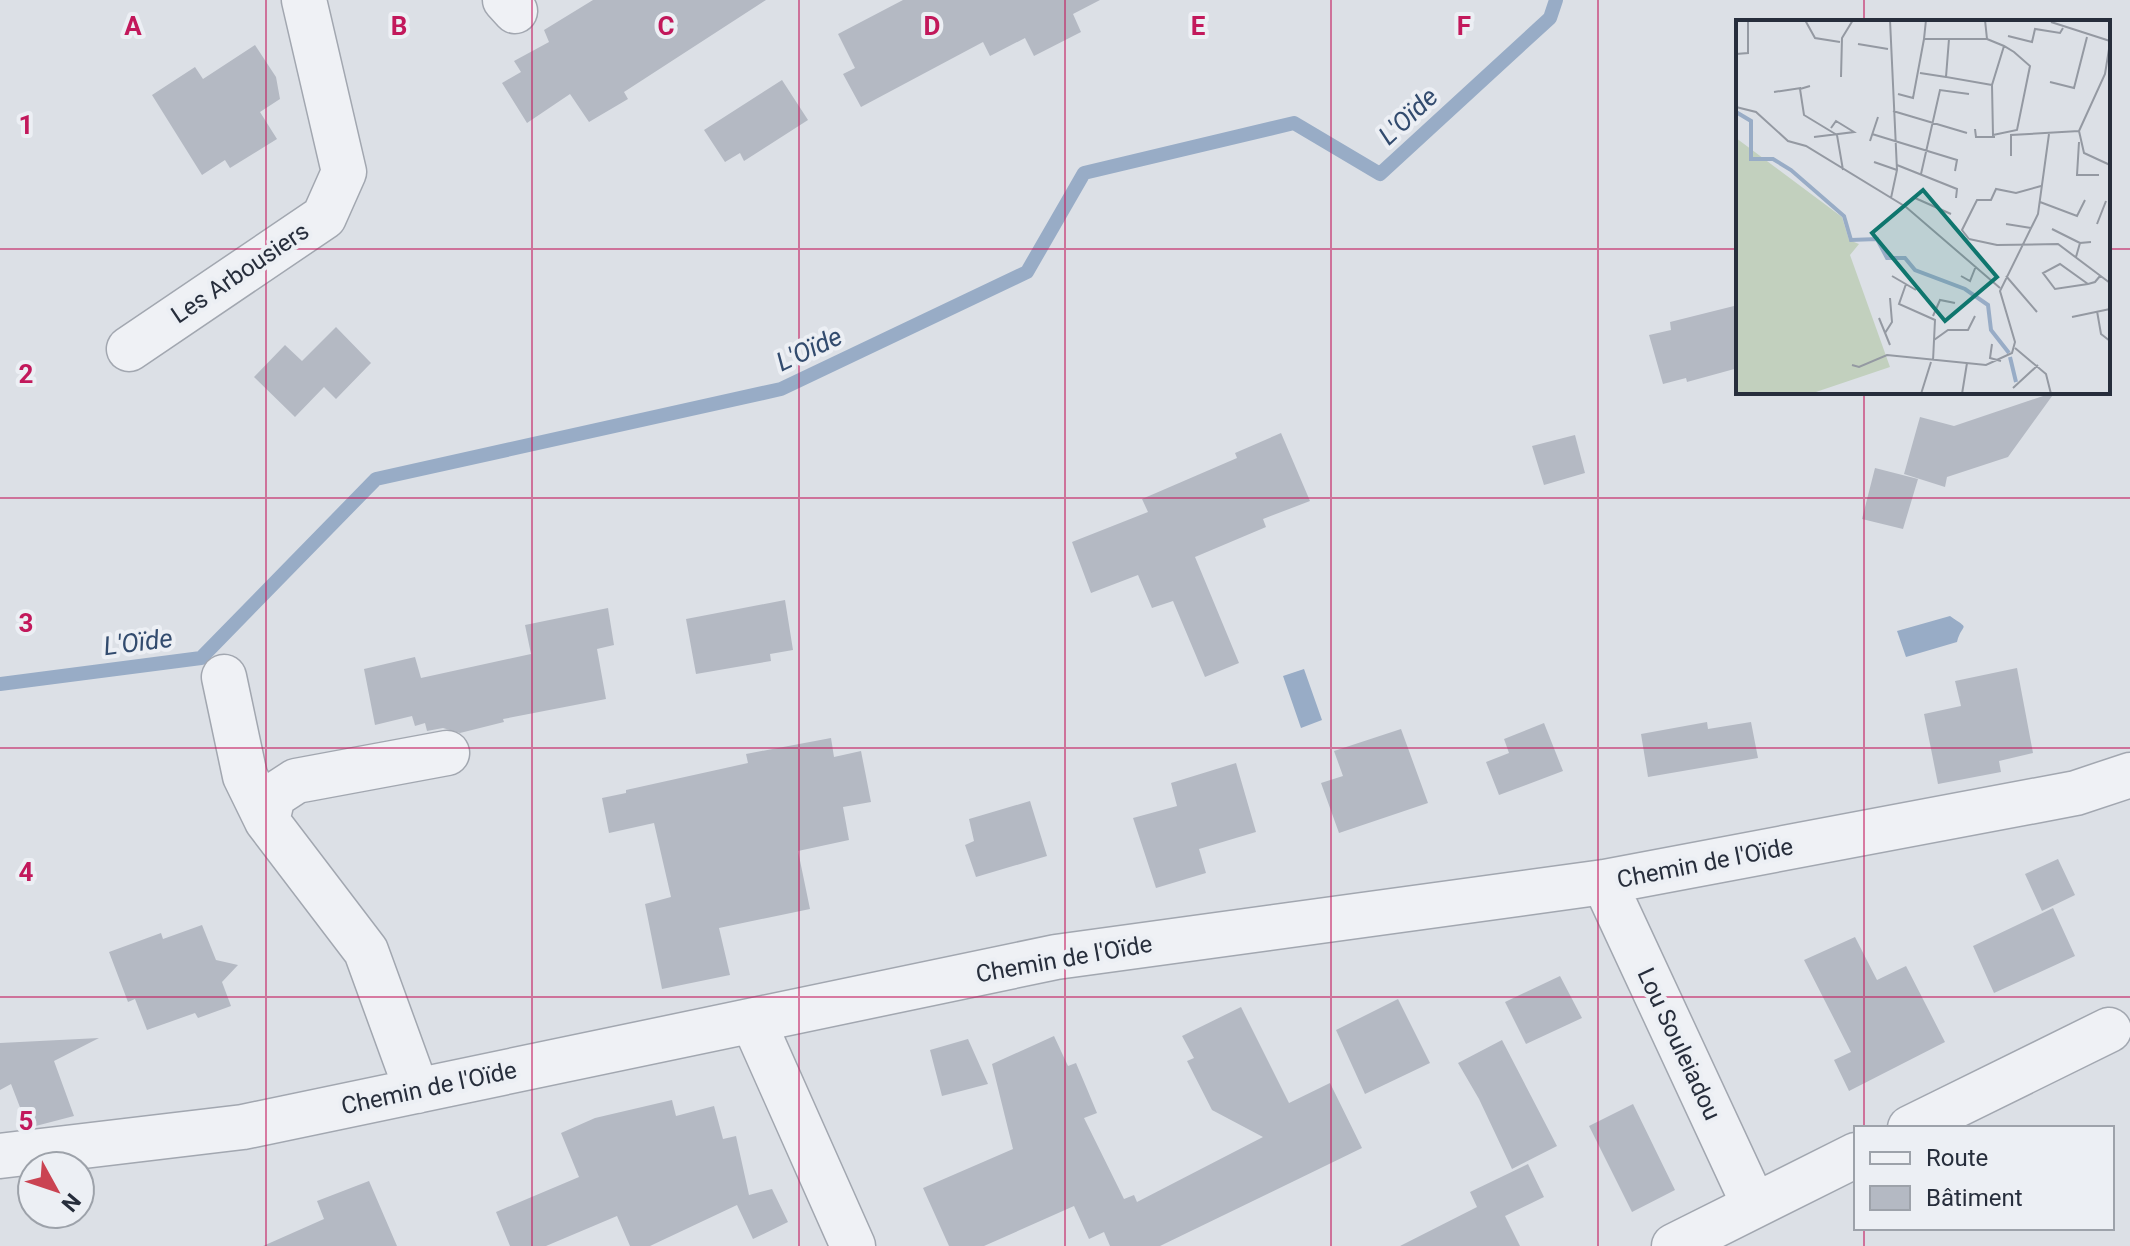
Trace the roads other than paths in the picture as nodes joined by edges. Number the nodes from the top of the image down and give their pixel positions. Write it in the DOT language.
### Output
graph roads {
  1 [pos="304,0"];
  2 [pos="129,349"];
  3 [pos="224,677"];
  4 [pos="447,753"];
  5 [pos="2130,775"];
  6 [pos="267,821"];
  7 [pos="1604,882"];
  8 [pos="753,1021"];
  9 [pos="2109,1030"];
  10 [pos="417,1091"];
  11 [pos="1914,1126"];
  12 [pos="0,1156"];
  13 [pos="1854,1156"];
  14 [pos="1754,1205"];
  15 [pos="853,1246"];
  16 [pos="1674,1246"];
  1 -- 2 [label="street, Les Arbousiers"];
  3 -- 6 [label="street"];
  4 -- 6 [label="street"];
  5 -- 7 [label="street, Chemin de l'Oïde"];
  6 -- 10 [label="street"];
  7 -- 8 [label="street, Chemin de l'Oïde"];
  7 -- 14 [label="street, Lou Souleiadou"];
  8 -- 10 [label="street, Chemin de l'Oïde"];
  8 -- 15 [label="street"];
  9 -- 11 [label="street"];
  10 -- 12 [label="street, Chemin de l'Oïde"];
  13 -- 14 [label="street"];
  14 -- 16 [label="street"];
}
